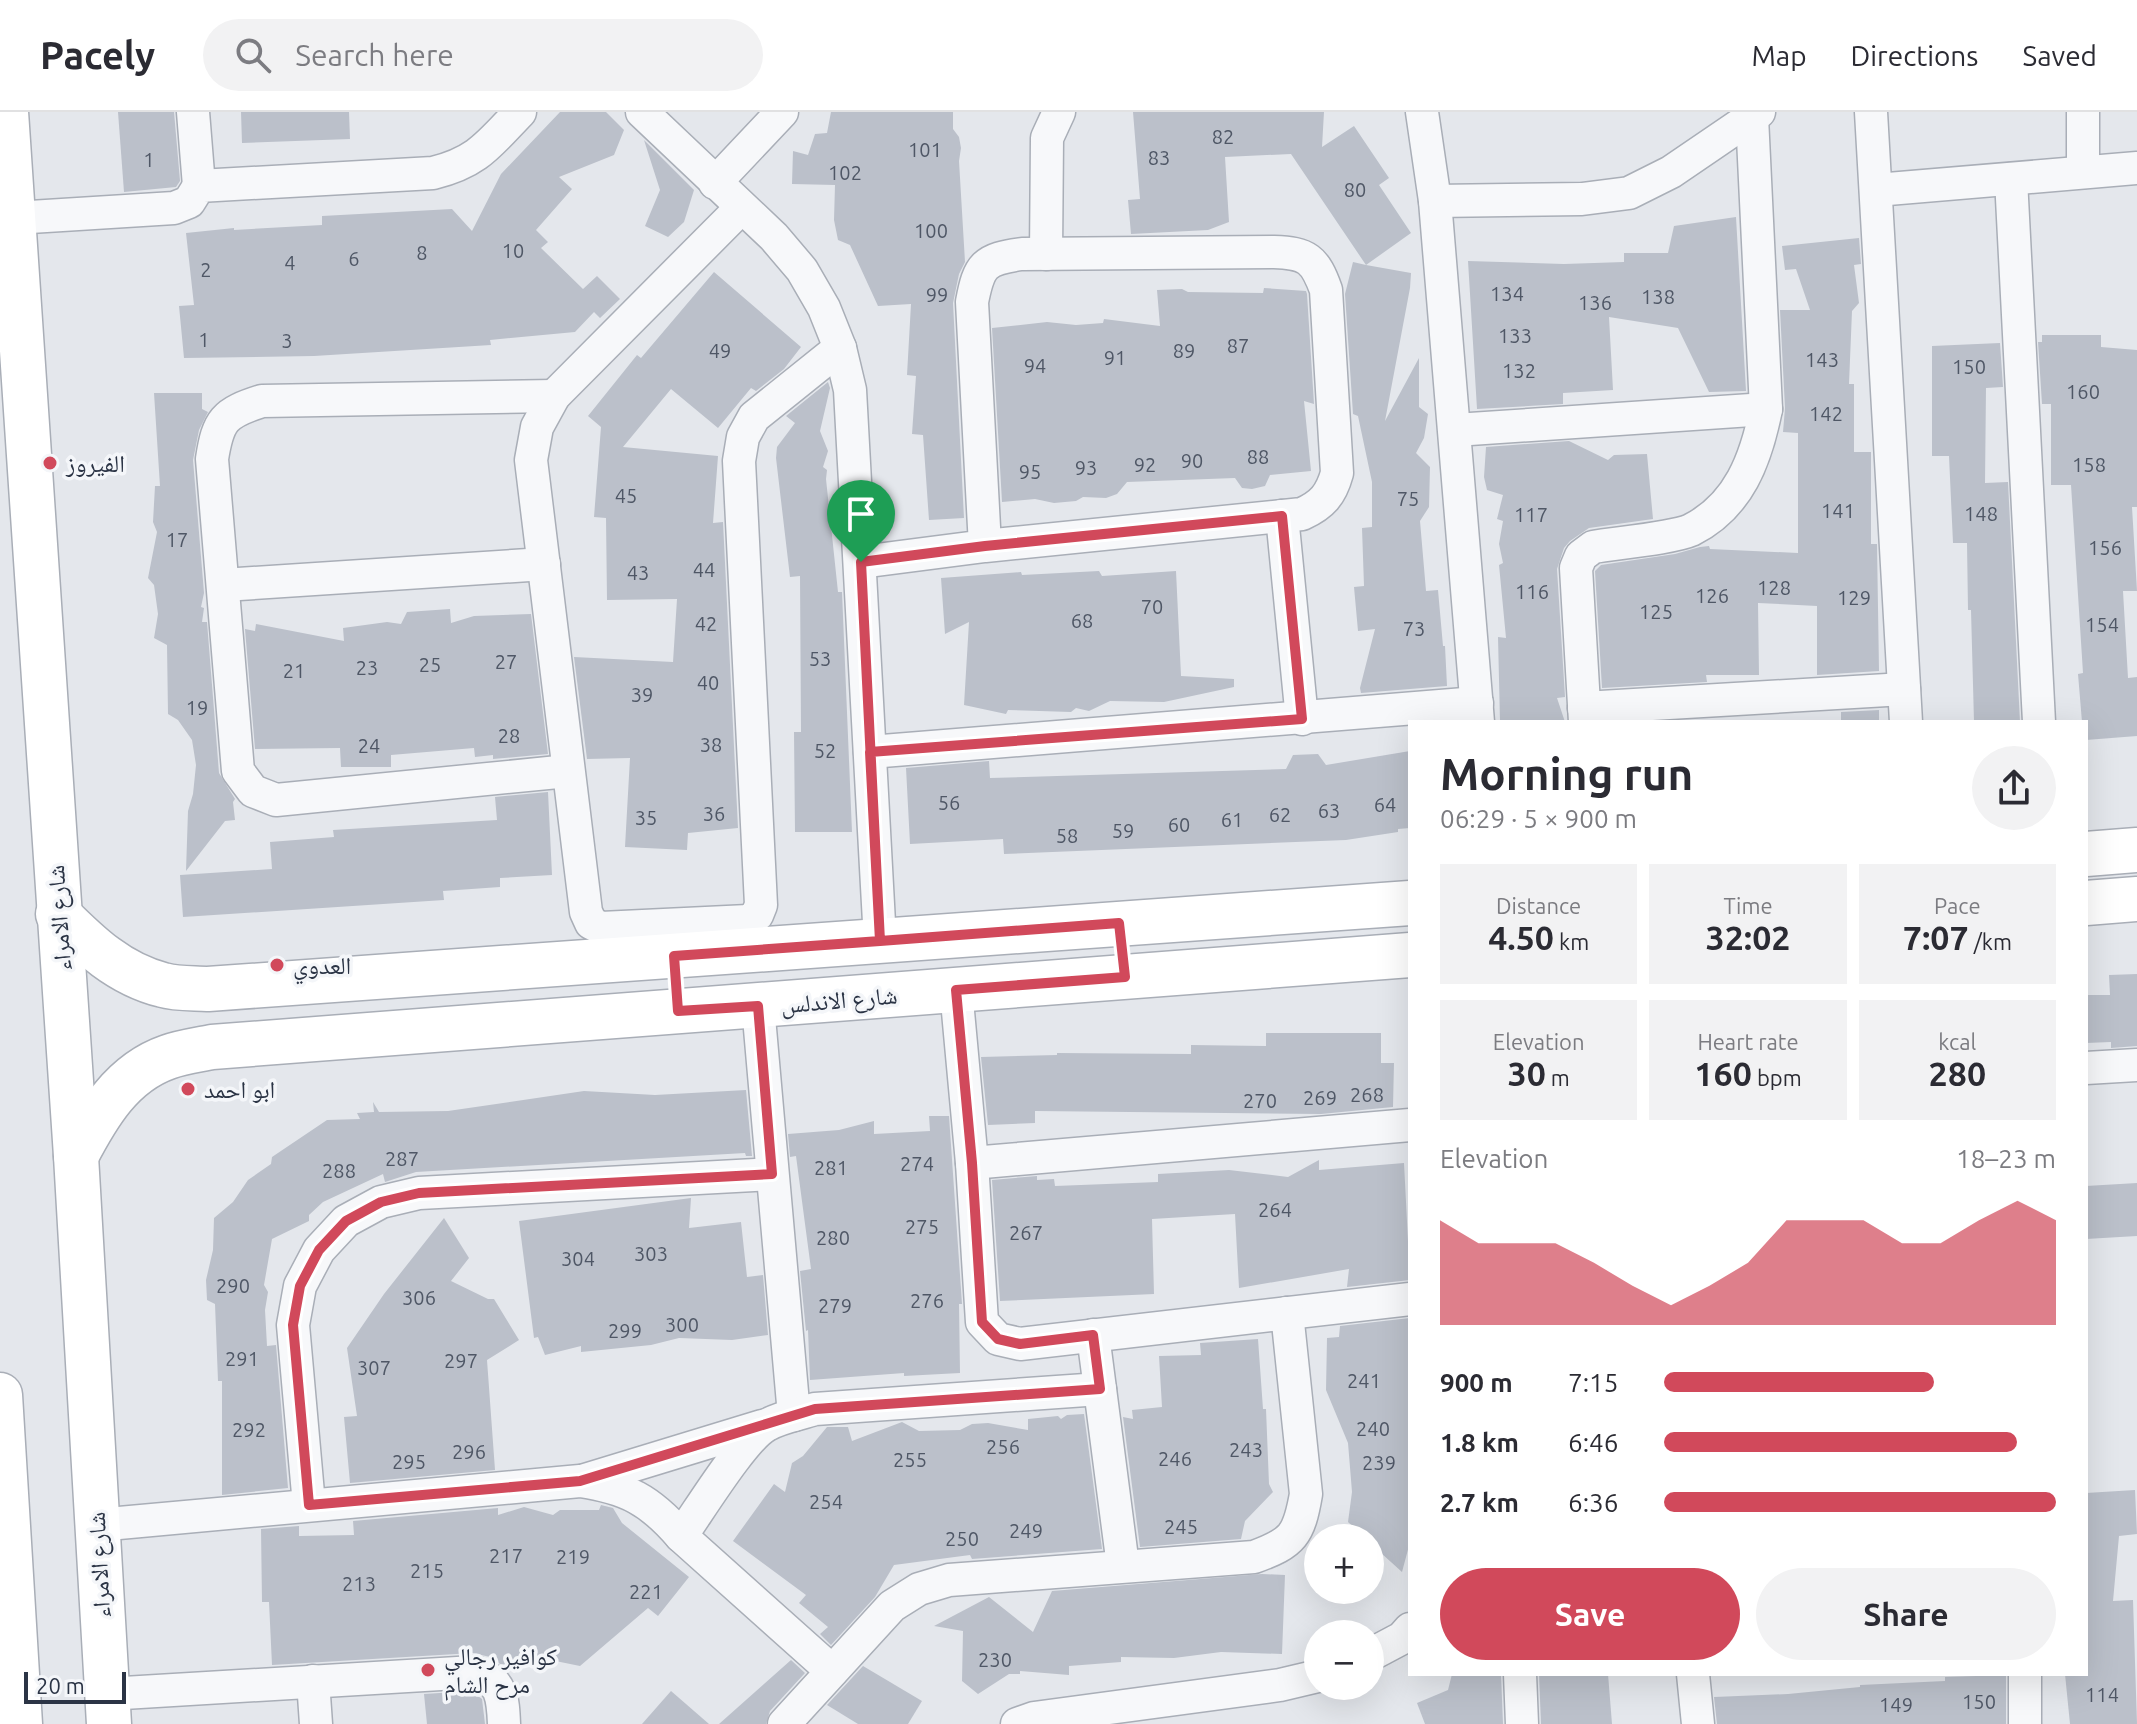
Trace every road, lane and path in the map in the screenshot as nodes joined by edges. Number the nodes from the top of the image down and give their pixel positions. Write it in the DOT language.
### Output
graph roads {
  1 [pos="6,112"];
  2 [pos="193,112"];
  3 [pos="520,112"];
  4 [pos="642,112"];
  5 [pos="782,112"];
  6 [pos="1059,112"];
  7 [pos="1422,112"];
  8 [pos="1871,112"];
  9 [pos="2083,112"];
  10 [pos="1756,115"];
  11 [pos="2137,168"];
  12 [pos="2083,172"];
  13 [pos="2011,179"];
  14 [pos="715,183"];
  15 [pos="199,186"];
  16 [pos="1876,190"];
  17 [pos="1435,201"];
  18 [pos="741,208"];
  19 [pos="14,218"];
  20 [pos="1046,254"];
  21 [pos="840,348"];
  22 [pos="554,396"];
  23 [pos="1766,409"];
  24 [pos="1455,430"];
  25 [pos="1282,516"];
  26 [pos="985,546"];
  27 [pos="861,562"];
  28 [pos="544,564"];
  29 [pos="223,585"];
  30 [pos="1904,689"];
  31 [pos="1478,712"];
  32 [pos="1585,715"];
  33 [pos="1302,719"];
  34 [pos="1906,720"];
  35 [pos="2039,720"];
  36 [pos="870,752"];
  37 [pos="568,771"];
  38 [pos="2137,850"];
  39 [pos="2088,854"];
  40 [pos="2137,899"];
  41 [pos="1408,903"];
  42 [pos="2088,903"];
  43 [pos="58,914"];
  44 [pos="1119,923"];
  45 [pos="880,941"];
  46 [pos="1408,955"];
  47 [pos="674,956"];
  48 [pos="1125,977"];
  49 [pos="208,989"];
  50 [pos="956,990"];
  51 [pos="758,1006"];
  52 [pos="678,1011"];
  53 [pos="212,1047"];
  54 [pos="2137,1065"];
  55 [pos="2088,1068"];
  56 [pos="1408,1125"];
  57 [pos="76,1156"];
  58 [pos="972,1163"];
  59 [pos="772,1174"];
  60 [pos="1408,1299"];
  61 [pos="1287,1313"];
  62 [pos="1093,1335"];
  63 [pos="1100,1389"];
  64 [pos="0,1395"];
  65 [pos="780,1420"];
  66 [pos="580,1481"];
  67 [pos="309,1505"];
  68 [pos="97,1525"];
  69 [pos="681,1536"];
  70 [pos="1123,1566"];
  71 [pos="1408,1631"];
  72 [pos="1384,1648"];
  73 [pos="832,1671"];
  74 [pos="1520,1676"];
  75 [pos="1693,1676"];
  76 [pos="2025,1676"];
  77 [pos="1304,1679"];
  78 [pos="313,1681"];
  79 [pos="108,1709"];
  80 [pos="20,1724"];
  81 [pos="316,1724"];
  82 [pos="504,1724"];
  83 [pos="784,1724"];
  84 [pos="1017,1724"];
  85 [pos="1522,1724"];
  86 [pos="1698,1724"];
  87 [pos="2025,1724"];
  1 -- 19 [label="street, شارع الامراء"];
  2 -- 15 [label="street"];
  3 -- 15 [label="street"];
  4 -- 14 [label="street"];
  5 -- 14 [label="street"];
  6 -- 20 [label="street"];
  7 -- 17 [label="street"];
  8 -- 16 [label="street"];
  9 -- 12 [label="street"];
  10 -- 17 [label="street"];
  10 -- 23 [label="street"];
  11 -- 12 [label="street"];
  12 -- 13 [label="street"];
  13 -- 16 [label="street"];
  13 -- 35 [label="street"];
  14 -- 18 [label="street"];
  15 -- 19 [label="street"];
  16 -- 30 [label="street"];
  17 -- 24 [label="street"];
  18 -- 21 [label="street"];
  18 -- 22 [label="street"];
  19 -- 43 [label="street, شارع الامراء"];
  20 -- 25 [label="street"];
  20 -- 26 [label="street"];
  21 -- 27 [label="street"];
  21 -- 37 [label="street"];
  22 -- 28 [label="street"];
  22 -- 29 [label="street"];
  23 -- 24 [label="street"];
  23 -- 32 [label="street"];
  24 -- 31 [label="street"];
  25 -- 26 [label="street"];
  25 -- 33 [label="street"];
  26 -- 27 [label="street"];
  27 -- 36 [label="street"];
  28 -- 29 [label="street"];
  28 -- 37 [label="street"];
  29 -- 37 [label="street"];
  30 -- 32 [label="street"];
  30 -- 34 [label="street"];
  31 -- 33 [label="street"];
  33 -- 36 [label="street"];
  36 -- 45 [label="street"];
  38 -- 39 [label="street"];
  40 -- 42 [label="street"];
  41 -- 44 [label="street"];
  43 -- 49 [label="street"];
  43 -- 57 [label="street, شارع الامراء"];
  44 -- 45 [label="street"];
  44 -- 48 [label="street"];
  45 -- 47 [label="street"];
  46 -- 48 [label="street, شارع الاندلس"];
  47 -- 49 [label="street"];
  47 -- 52 [label="street"];
  48 -- 50 [label="street, شارع الاندلس"];
  49 -- 53 [label="street"];
  50 -- 51 [label="street, شارع الاندلس"];
  50 -- 58 [label="street"];
  51 -- 52 [label="street, شارع الاندلس"];
  51 -- 59 [label="street"];
  52 -- 53 [label="street, شارع الاندلس"];
  53 -- 57 [label="street, شارع الاندلس"];
  54 -- 55 [label="street"];
  56 -- 58 [label="street"];
  57 -- 68 [label="street, شارع الامراء"];
  58 -- 62 [label="street"];
  59 -- 65 [label="street"];
  59 -- 67 [label="street"];
  60 -- 61 [label="street"];
  61 -- 62 [label="street"];
  61 -- 70 [label="street"];
  62 -- 63 [label="street"];
  63 -- 65 [label="street"];
  63 -- 70 [label="street"];
  64 -- 80 [label="street"];
  65 -- 66 [label="street"];
  65 -- 69 [label="street"];
  66 -- 67 [label="street"];
  66 -- 69 [label="street"];
  67 -- 68 [label="street"];
  68 -- 79 [label="street, شارع الامراء"];
  69 -- 73 [label="street"];
  70 -- 73 [label="street"];
  71 -- 72 [label="street"];
  73 -- 83 [label="street"];
  74 -- 85 [label="street"];
  75 -- 86 [label="street"];
  76 -- 87 [label="street"];
  77 -- 84 [label="street"];
  78 -- 79 [label="street"];
  78 -- 81 [label="street"];
  78 -- 82 [label="street"];
}
